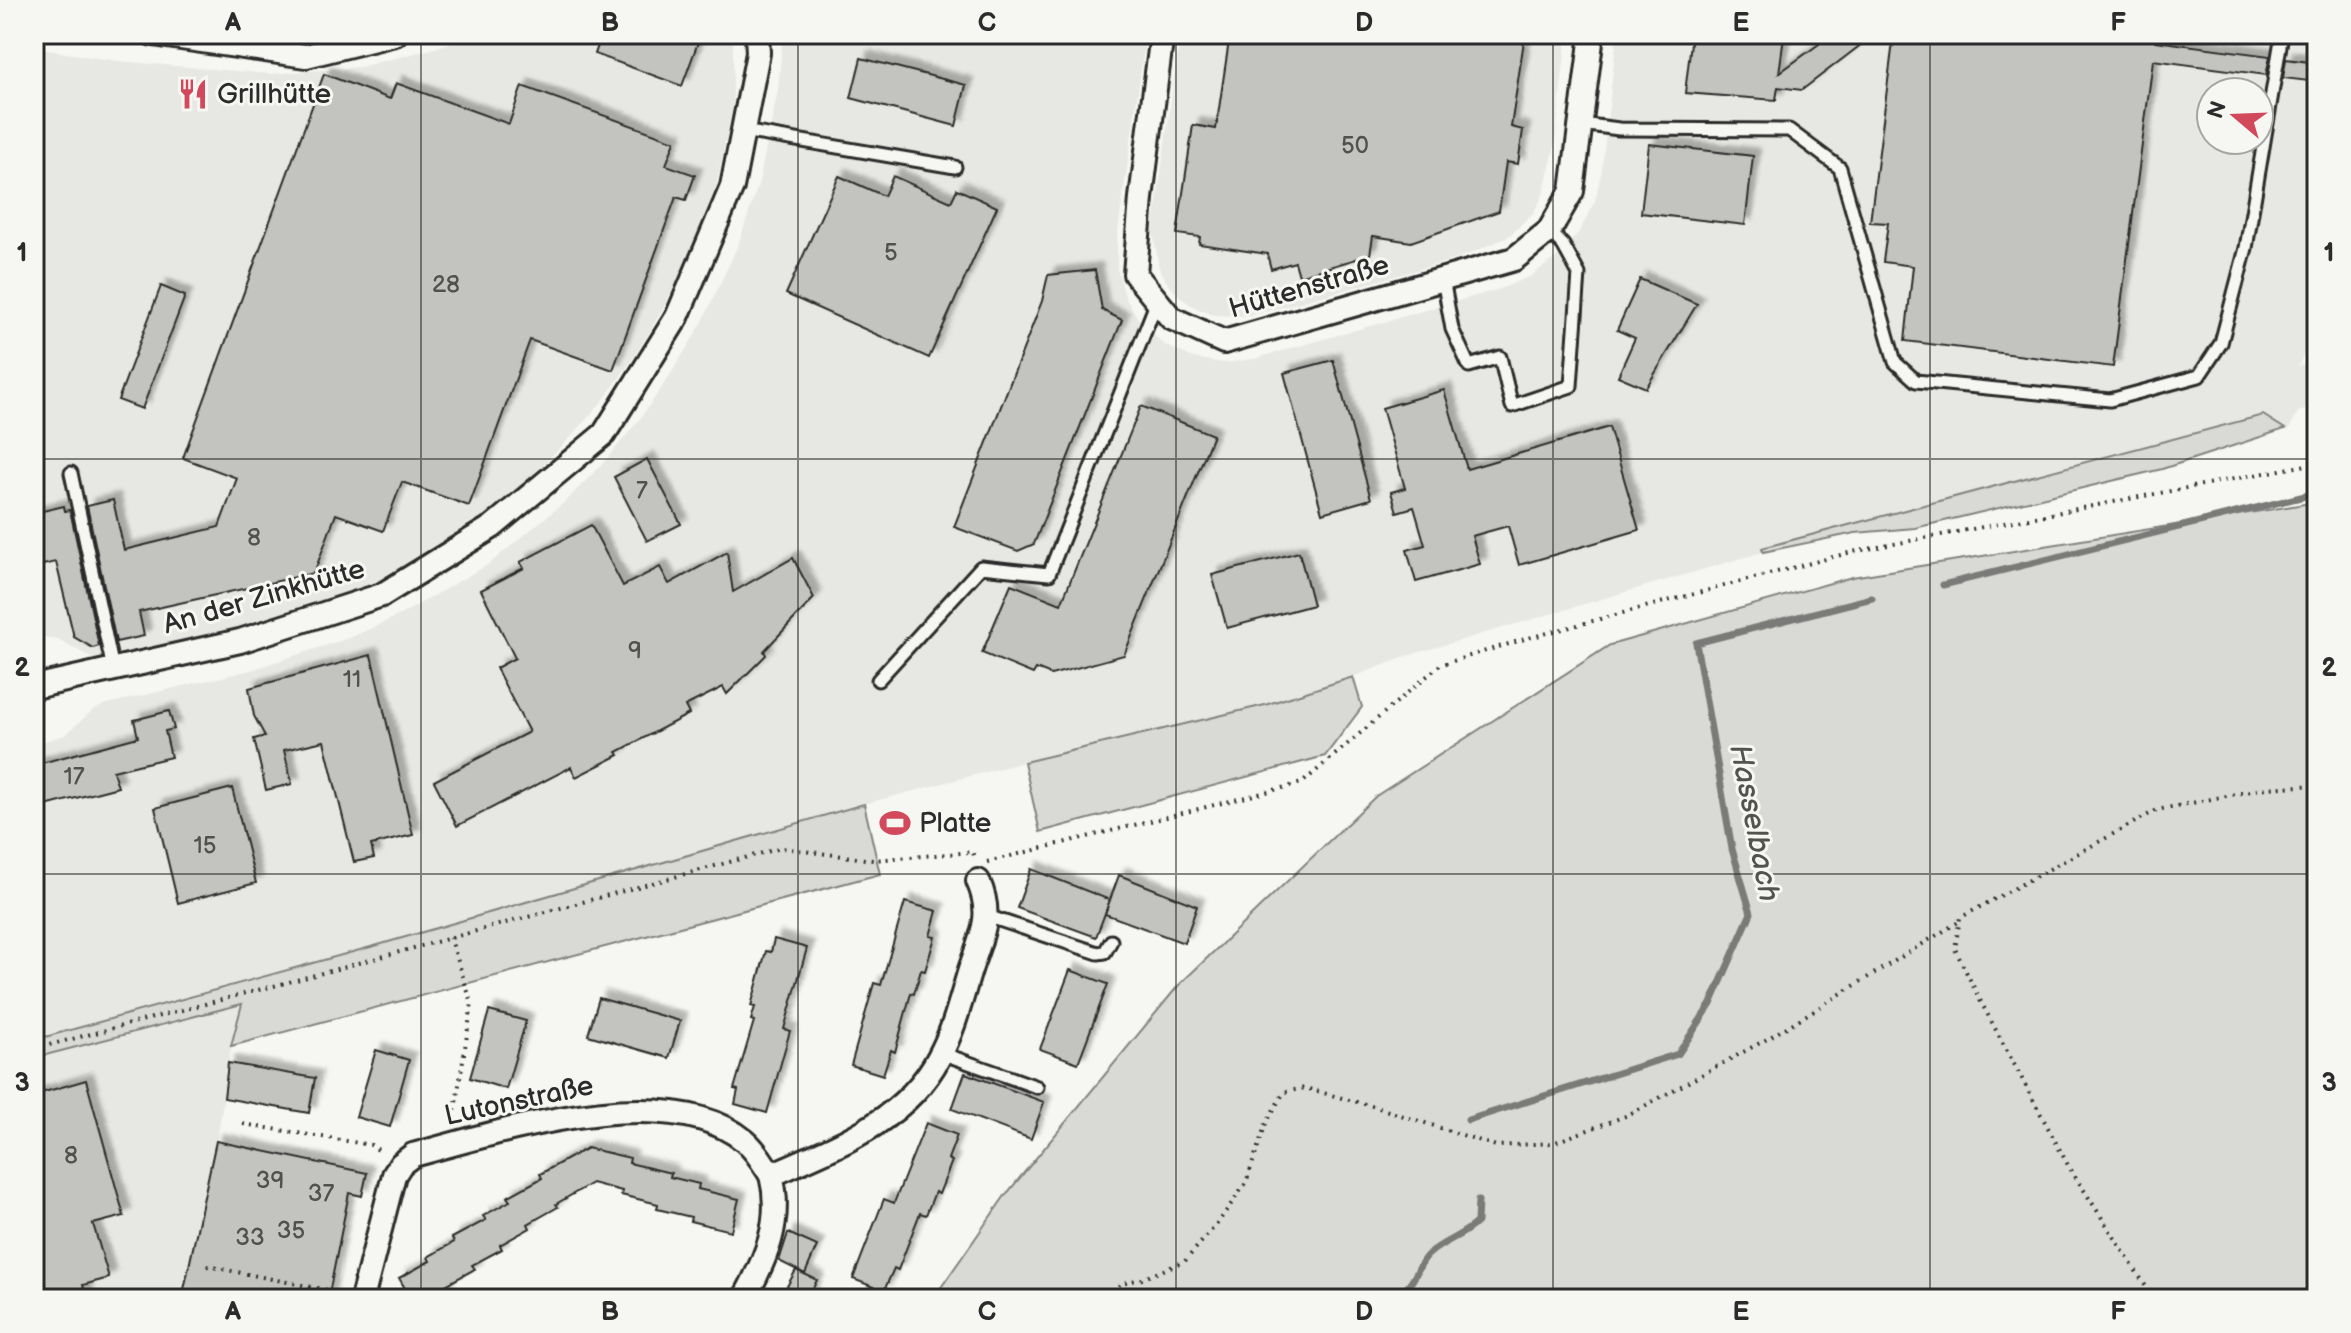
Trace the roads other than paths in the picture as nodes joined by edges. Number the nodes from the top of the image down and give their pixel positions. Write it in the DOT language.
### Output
graph roads {
  1 [pos="153,34"];
  2 [pos="395,34"];
  3 [pos="757,34"];
  4 [pos="1162,34"];
  5 [pos="1592,34"];
  6 [pos="2282,34"];
  7 [pos="1581,124"];
  8 [pos="743,131"];
  9 [pos="955,167"];
  10 [pos="1549,231"];
  11 [pos="1443,279"];
  12 [pos="1157,301"];
  13 [pos="71,473"];
  14 [pos="113,669"];
  15 [pos="878,680"];
  16 [pos="34,687"];
  17 [pos="978,881"];
  18 [pos="987,916"];
  19 [pos="1111,941"];
  20 [pos="941,1053"];
  21 [pos="1037,1087"];
  22 [pos="771,1175"];
  23 [pos="363,1298"];
  24 [pos="744,1299"];
  1 -- 2 [label="street"];
  3 -- 8 [label="street, An der Zinkhütte"];
  4 -- 12 [label="street, Hüttenstraße"];
  5 -- 7 [label="street, Hüttenstraße"];
  6 -- 7 [label="lane"];
  7 -- 10 [label="street, Hüttenstraße"];
  8 -- 9 [label="lane"];
  8 -- 14 [label="street, An der Zinkhütte"];
  10 -- 11 [label="street, Hüttenstraße"];
  10 -- 11 [label="lane"];
  11 -- 12 [label="street, Hüttenstraße"];
  12 -- 15 [label="lane"];
  13 -- 14 [label="lane"];
  14 -- 16 [label="street, An der Zinkhütte"];
  17 -- 18 [label="street"];
  18 -- 19 [label="lane"];
  18 -- 20 [label="street"];
  20 -- 21 [label="lane"];
  20 -- 22 [label="street"];
  22 -- 23 [label="street, Lutonstraße"];
  22 -- 24 [label="street"];
}
